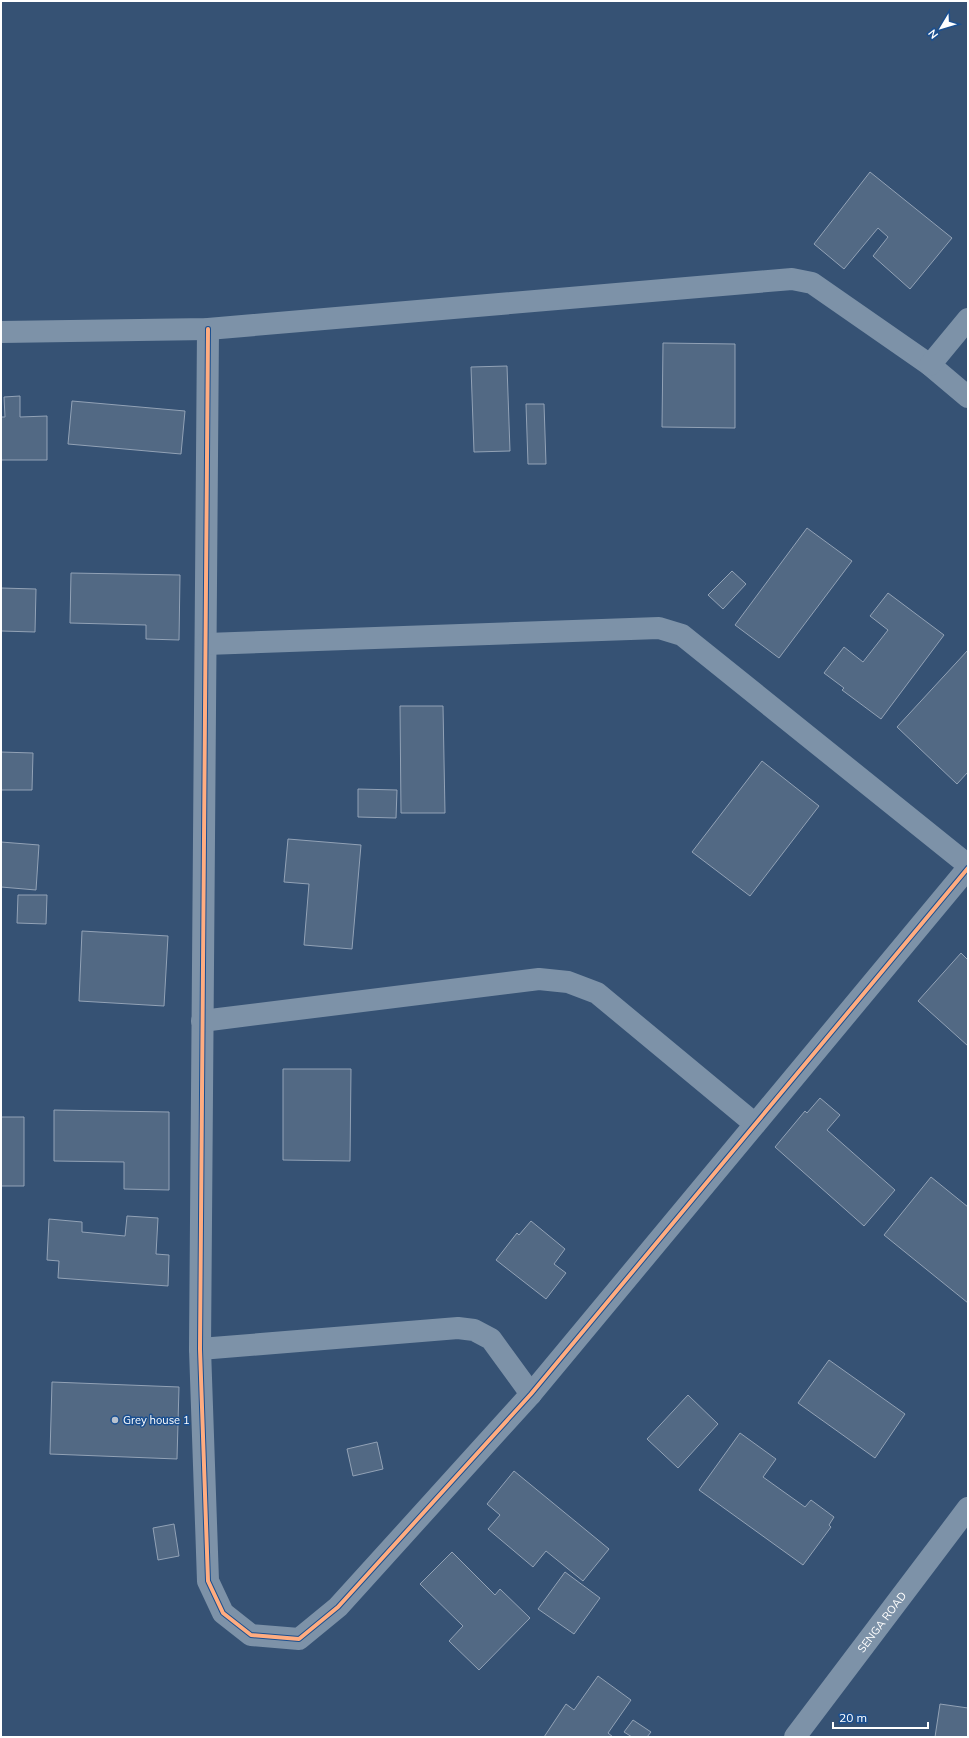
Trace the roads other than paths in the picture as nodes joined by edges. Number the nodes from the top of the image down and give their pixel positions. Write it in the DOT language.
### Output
graph roads {
  1 [pos="968,319"];
  2 [pos="208,329"];
  3 [pos="1,332"];
  4 [pos="930,365"];
  5 [pos="968,397"];
  6 [pos="206,644"];
  7 [pos="968,865"];
  8 [pos="968,868"];
  9 [pos="202,1021"];
  10 [pos="755,1124"];
  11 [pos="200,1349"];
  12 [pos="531,1394"];
  13 [pos="968,1508"];
  14 [pos="796,1737"];
  1 -- 4 [label="street"];
  2 -- 3 [label="street"];
  2 -- 4 [label="street"];
  2 -- 6 [label="street"];
  4 -- 5 [label="street"];
  6 -- 7 [label="street"];
  6 -- 9 [label="street"];
  8 -- 10 [label="street"];
  9 -- 10 [label="street"];
  9 -- 11 [label="street"];
  10 -- 12 [label="street"];
  11 -- 12 [label="street"];
  11 -- 12 [label="street"];
  13 -- 14 [label="street, SENGA ROAD"];
}
